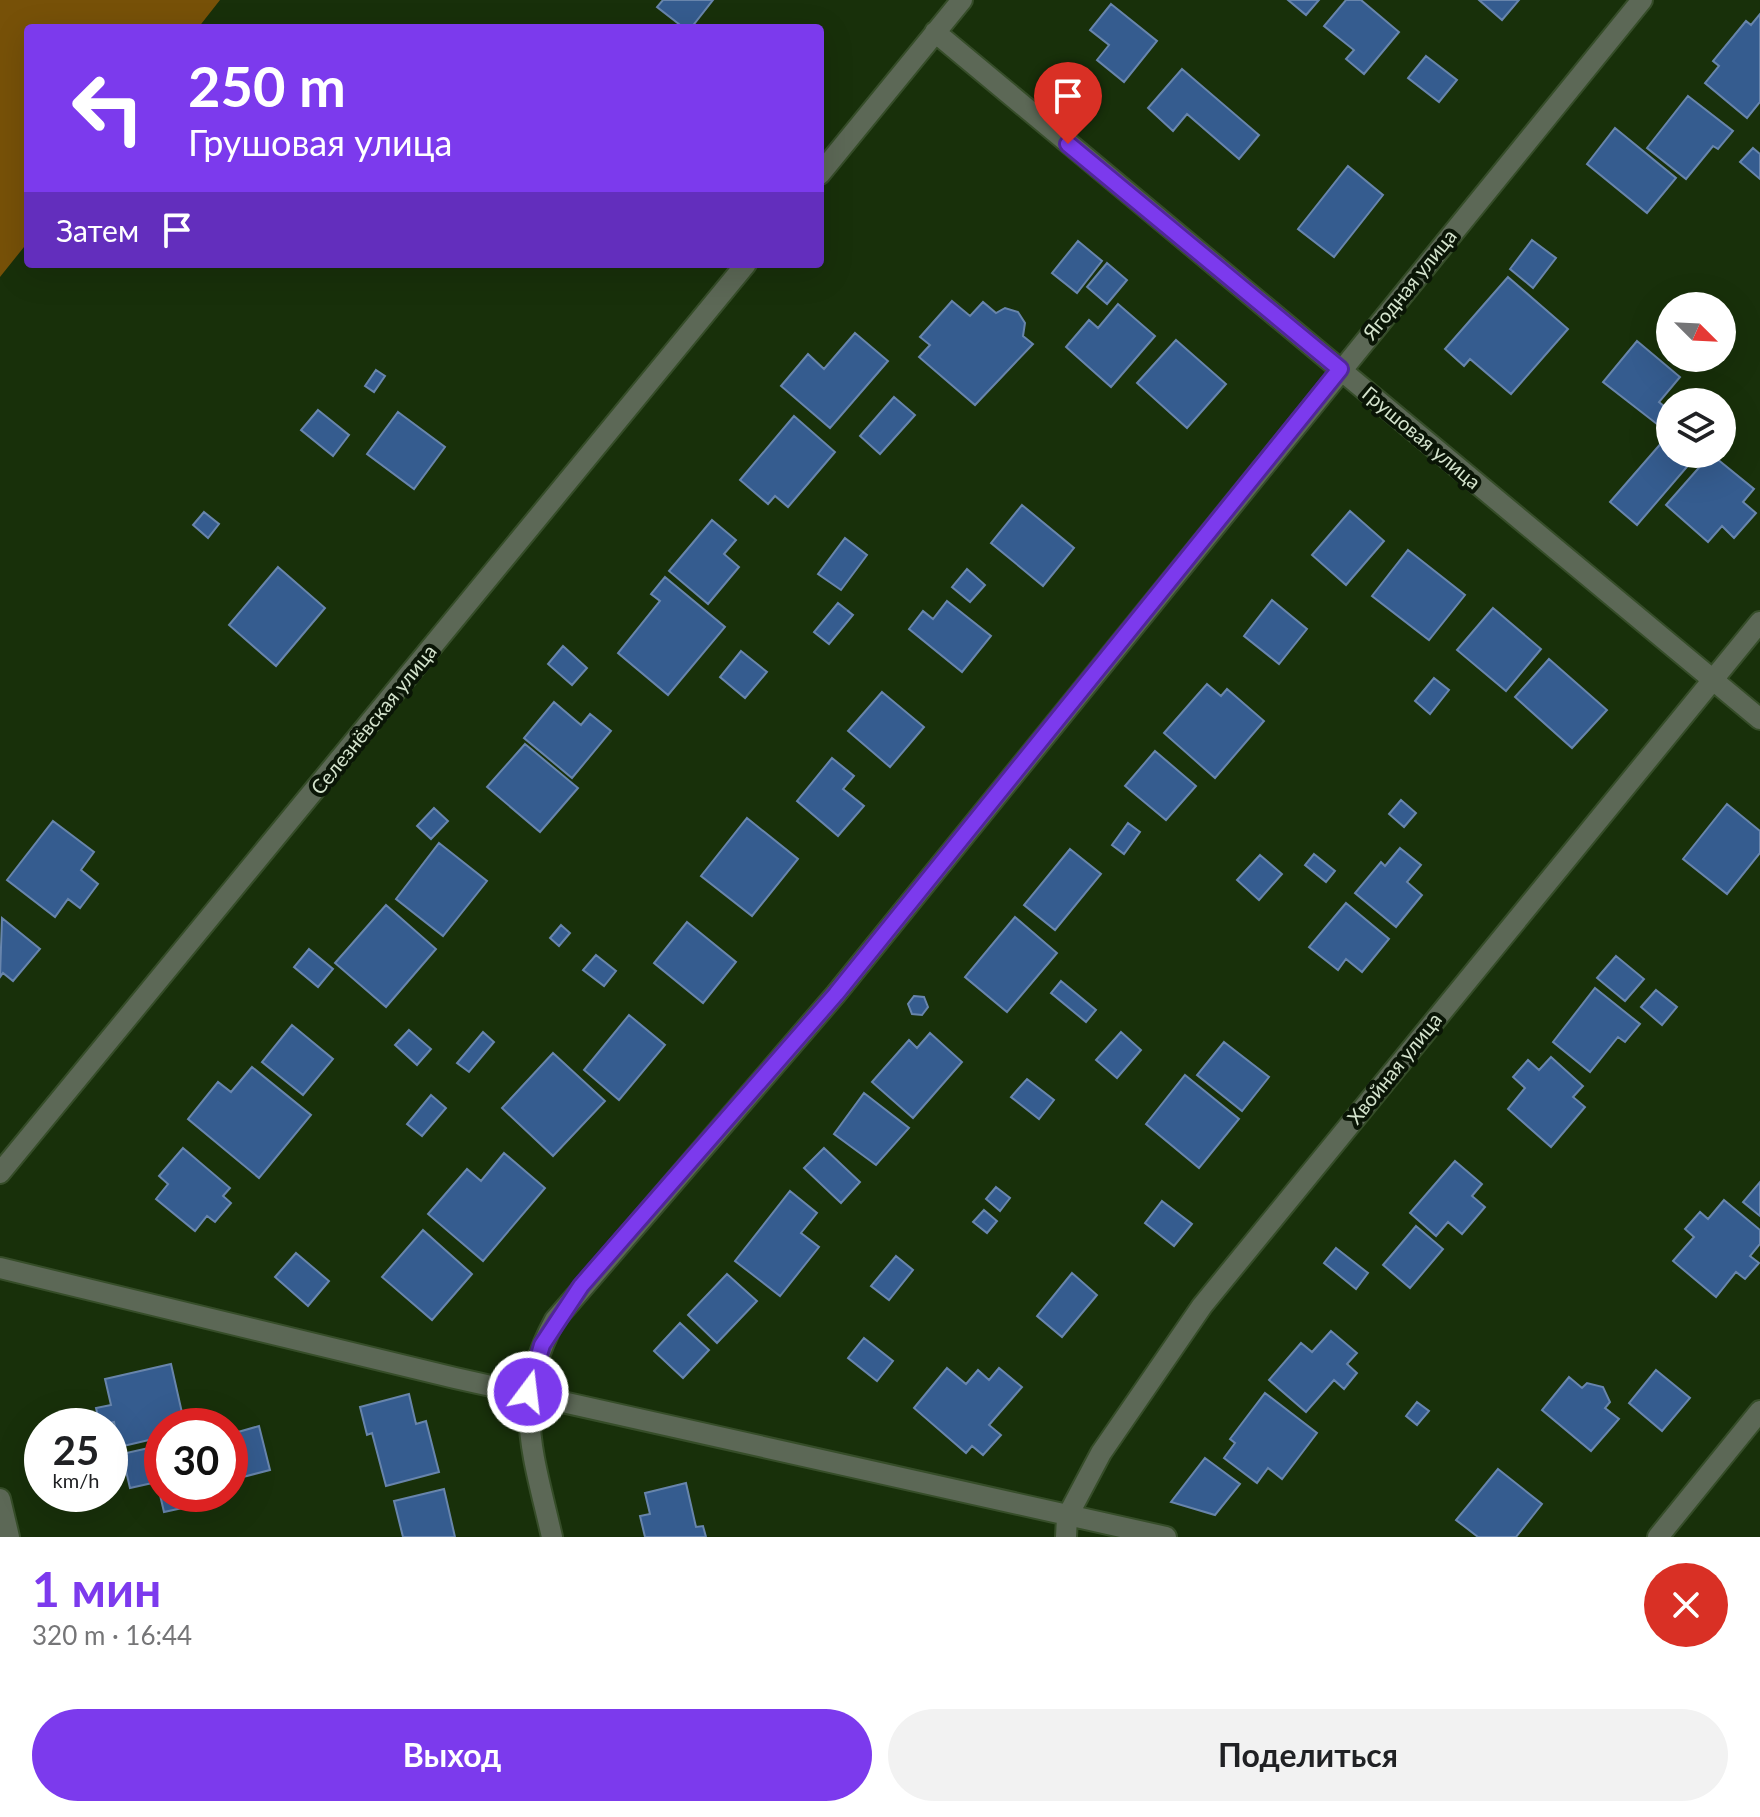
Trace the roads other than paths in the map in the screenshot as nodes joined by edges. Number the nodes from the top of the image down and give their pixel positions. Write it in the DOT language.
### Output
graph roads {
  1 [pos="962,0"];
  2 [pos="1642,0"];
  3 [pos="935,32"];
  4 [pos="824,169"];
  5 [pos="743,268"];
  6 [pos="1340,369"];
  7 [pos="1760,622"];
  8 [pos="1712,681"];
  9 [pos="1760,719"];
  10 [pos="0,1173"];
  11 [pos="0,1268"];
  12 [pos="528,1392"];
  13 [pos="1760,1411"];
  14 [pos="0,1499"];
  15 [pos="1067,1527"];
  16 [pos="9,1537"];
  17 [pos="552,1537"];
  18 [pos="1166,1537"];
  19 [pos="1658,1537"];
  1 -- 3 [label="street"];
  2 -- 6 [label="street, Ягодная улица"];
  3 -- 4 [label="street"];
  3 -- 6 [label="street, Грушовая улица"];
  5 -- 10 [label="street, Селезнёвская улица"];
  6 -- 8 [label="street, Грушовая улица"];
  6 -- 12 [label="street, Ягодная улица"];
  7 -- 8 [label="street, Хвойная улица"];
  8 -- 9 [label="street, Грушовая улица"];
  8 -- 15 [label="street, Хвойная улица"];
  11 -- 12 [label="street"];
  12 -- 15 [label="street"];
  12 -- 17 [label="street, Ягодная улица"];
  13 -- 19 [label="street"];
  14 -- 16 [label="street"];
  15 -- 18 [label="street"];
}
